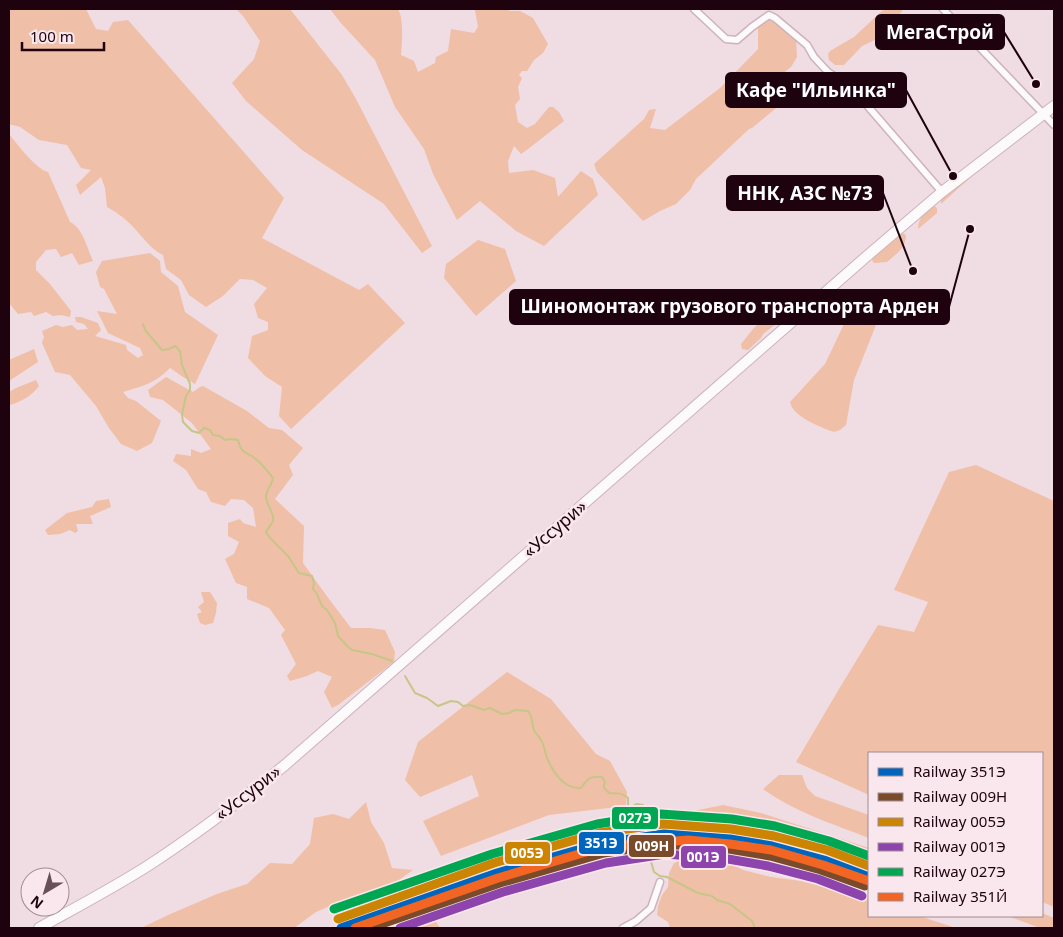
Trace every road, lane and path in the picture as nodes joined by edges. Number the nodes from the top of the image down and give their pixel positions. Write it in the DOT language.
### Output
graph roads {
  1 [pos="694,9"];
  2 [pos="943,9"];
  3 [pos="1054,106"];
  4 [pos="1044,114"];
  5 [pos="1054,125"];
  6 [pos="942,192"];
  7 [pos="660,882"];
  8 [pos="39,928"];
  9 [pos="622,928"];
  1 -- 6 [label="street"];
  2 -- 4 [label="street"];
  3 -- 4 [label="highway, «Уссури»"];
  4 -- 5 [label="street"];
  4 -- 6 [label="highway, «Уссури»"];
  6 -- 8 [label="highway, «Уссури»"];
  7 -- 9 [label="street"];
}
